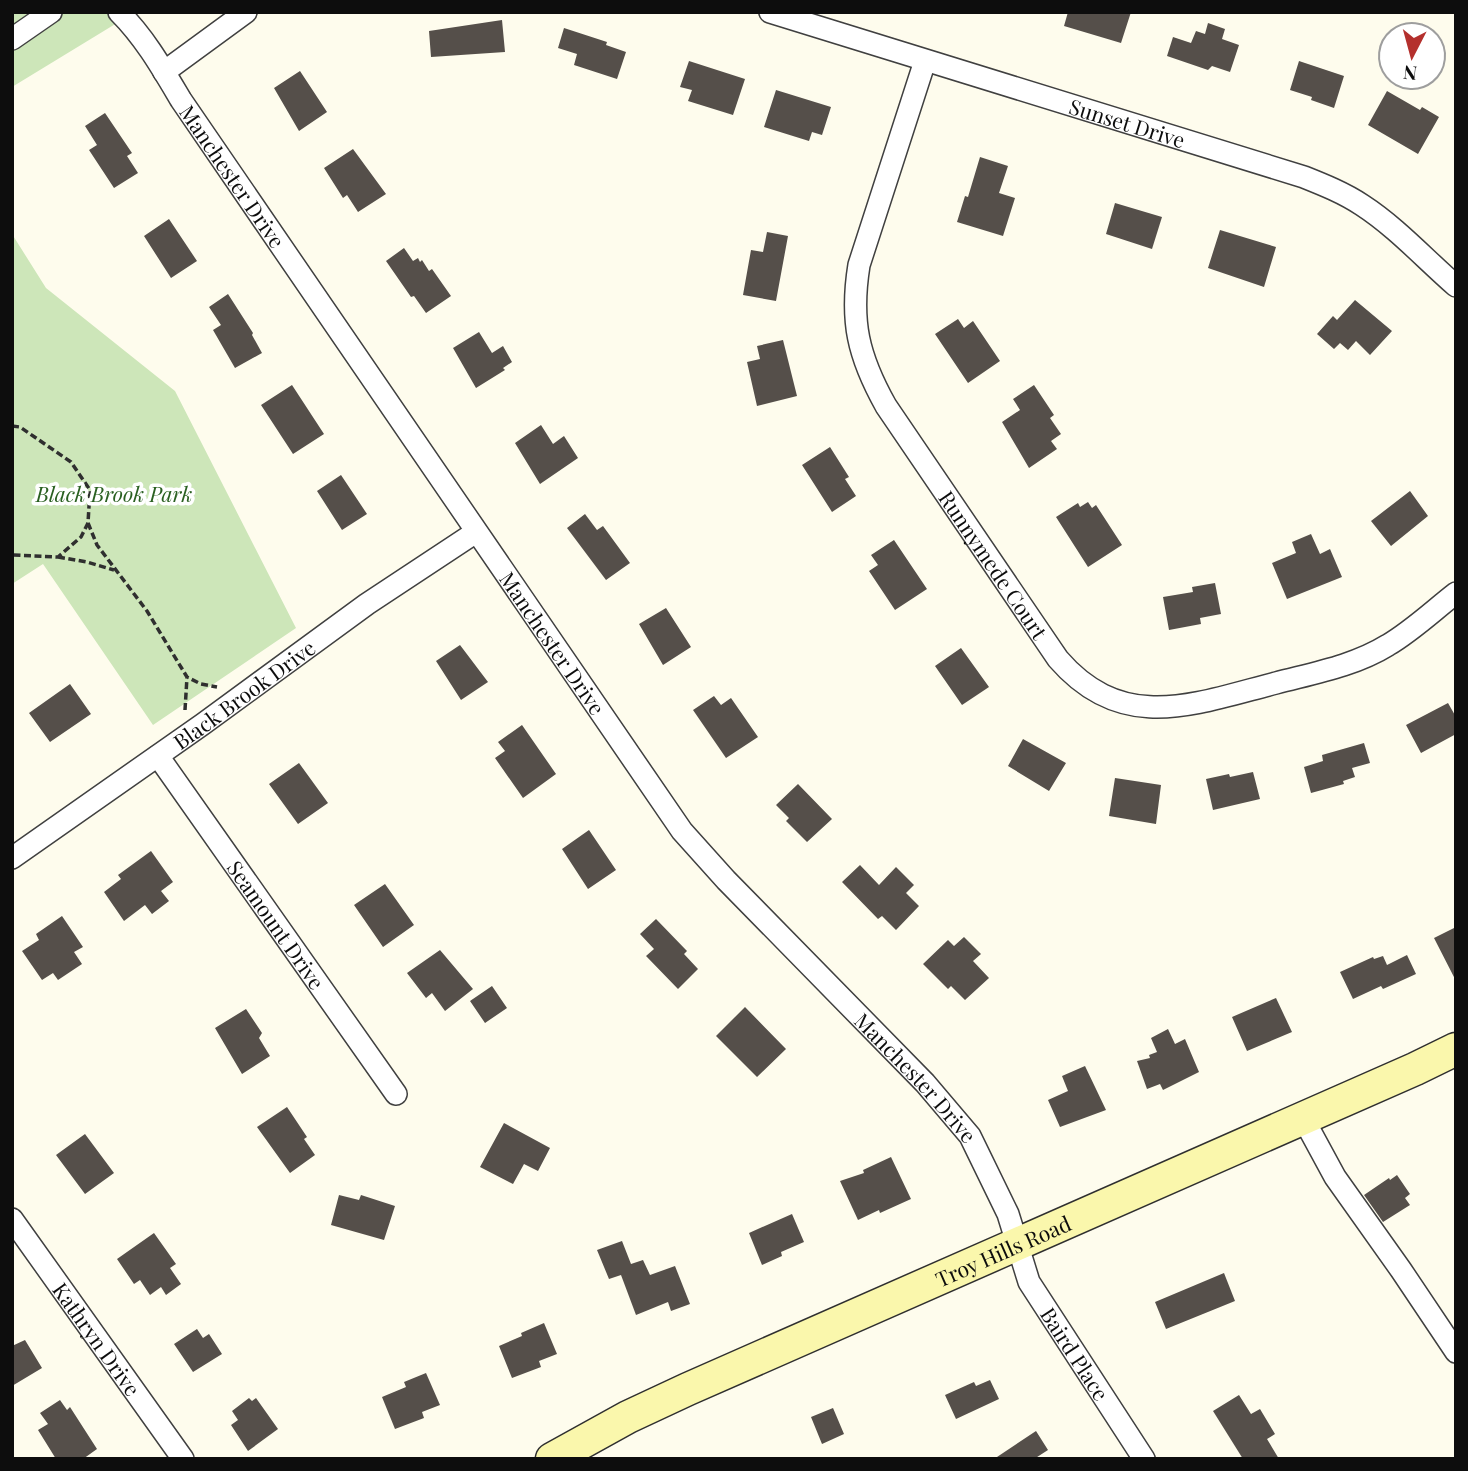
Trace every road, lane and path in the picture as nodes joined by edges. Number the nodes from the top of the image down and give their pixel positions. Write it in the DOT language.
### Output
graph roads {
  1 [pos="51,12"];
  2 [pos="119,12"];
  3 [pos="246,12"];
  4 [pos="770,12"];
  5 [pos="12,39"];
  6 [pos="925,61"];
  7 [pos="164,72"];
  8 [pos="1456,286"];
  9 [pos="12,426"];
  10 [pos="89,523"];
  11 [pos="476,532"];
  12 [pos="12,555"];
  13 [pos="58,557"];
  14 [pos="116,570"];
  15 [pos="1456,593"];
  16 [pos="187,677"];
  17 [pos="222,688"];
  18 [pos="185,714"];
  19 [pos="158,756"];
  20 [pos="12,858"];
  21 [pos="1456,1049"];
  22 [pos="396,1094"];
  23 [pos="1303,1118"];
  24 [pos="12,1219"];
  25 [pos="1017,1244"];
  26 [pos="1456,1352"];
  27 [pos="183,1459"];
  28 [pos="552,1459"];
  29 [pos="1144,1459"];
  1 -- 5 [label="street"];
  2 -- 7 [label="street, Manchester Drive"];
  3 -- 7 [label="street"];
  4 -- 6 [label="street, Sunset Drive"];
  6 -- 8 [label="street, Sunset Drive"];
  6 -- 15 [label="street, Runnymede Court"];
  7 -- 11 [label="street, Manchester Drive"];
  9 -- 10 [label="path"];
  10 -- 13 [label="path"];
  10 -- 14 [label="path"];
  11 -- 19 [label="street, Black Brook Drive"];
  11 -- 25 [label="street, Manchester Drive"];
  12 -- 13 [label="path"];
  13 -- 14 [label="path"];
  14 -- 16 [label="path"];
  16 -- 17 [label="path"];
  16 -- 18 [label="path"];
  19 -- 20 [label="street, Black Brook Drive"];
  19 -- 22 [label="street, Seamount Drive"];
  21 -- 23 [label="main road, Troy Hills Road"];
  23 -- 25 [label="main road, Troy Hills Road"];
  23 -- 26 [label="street"];
  24 -- 27 [label="street, Kathryn Drive"];
  25 -- 28 [label="main road, Troy Hills Road"];
  25 -- 29 [label="street, Baird Place"];
}
